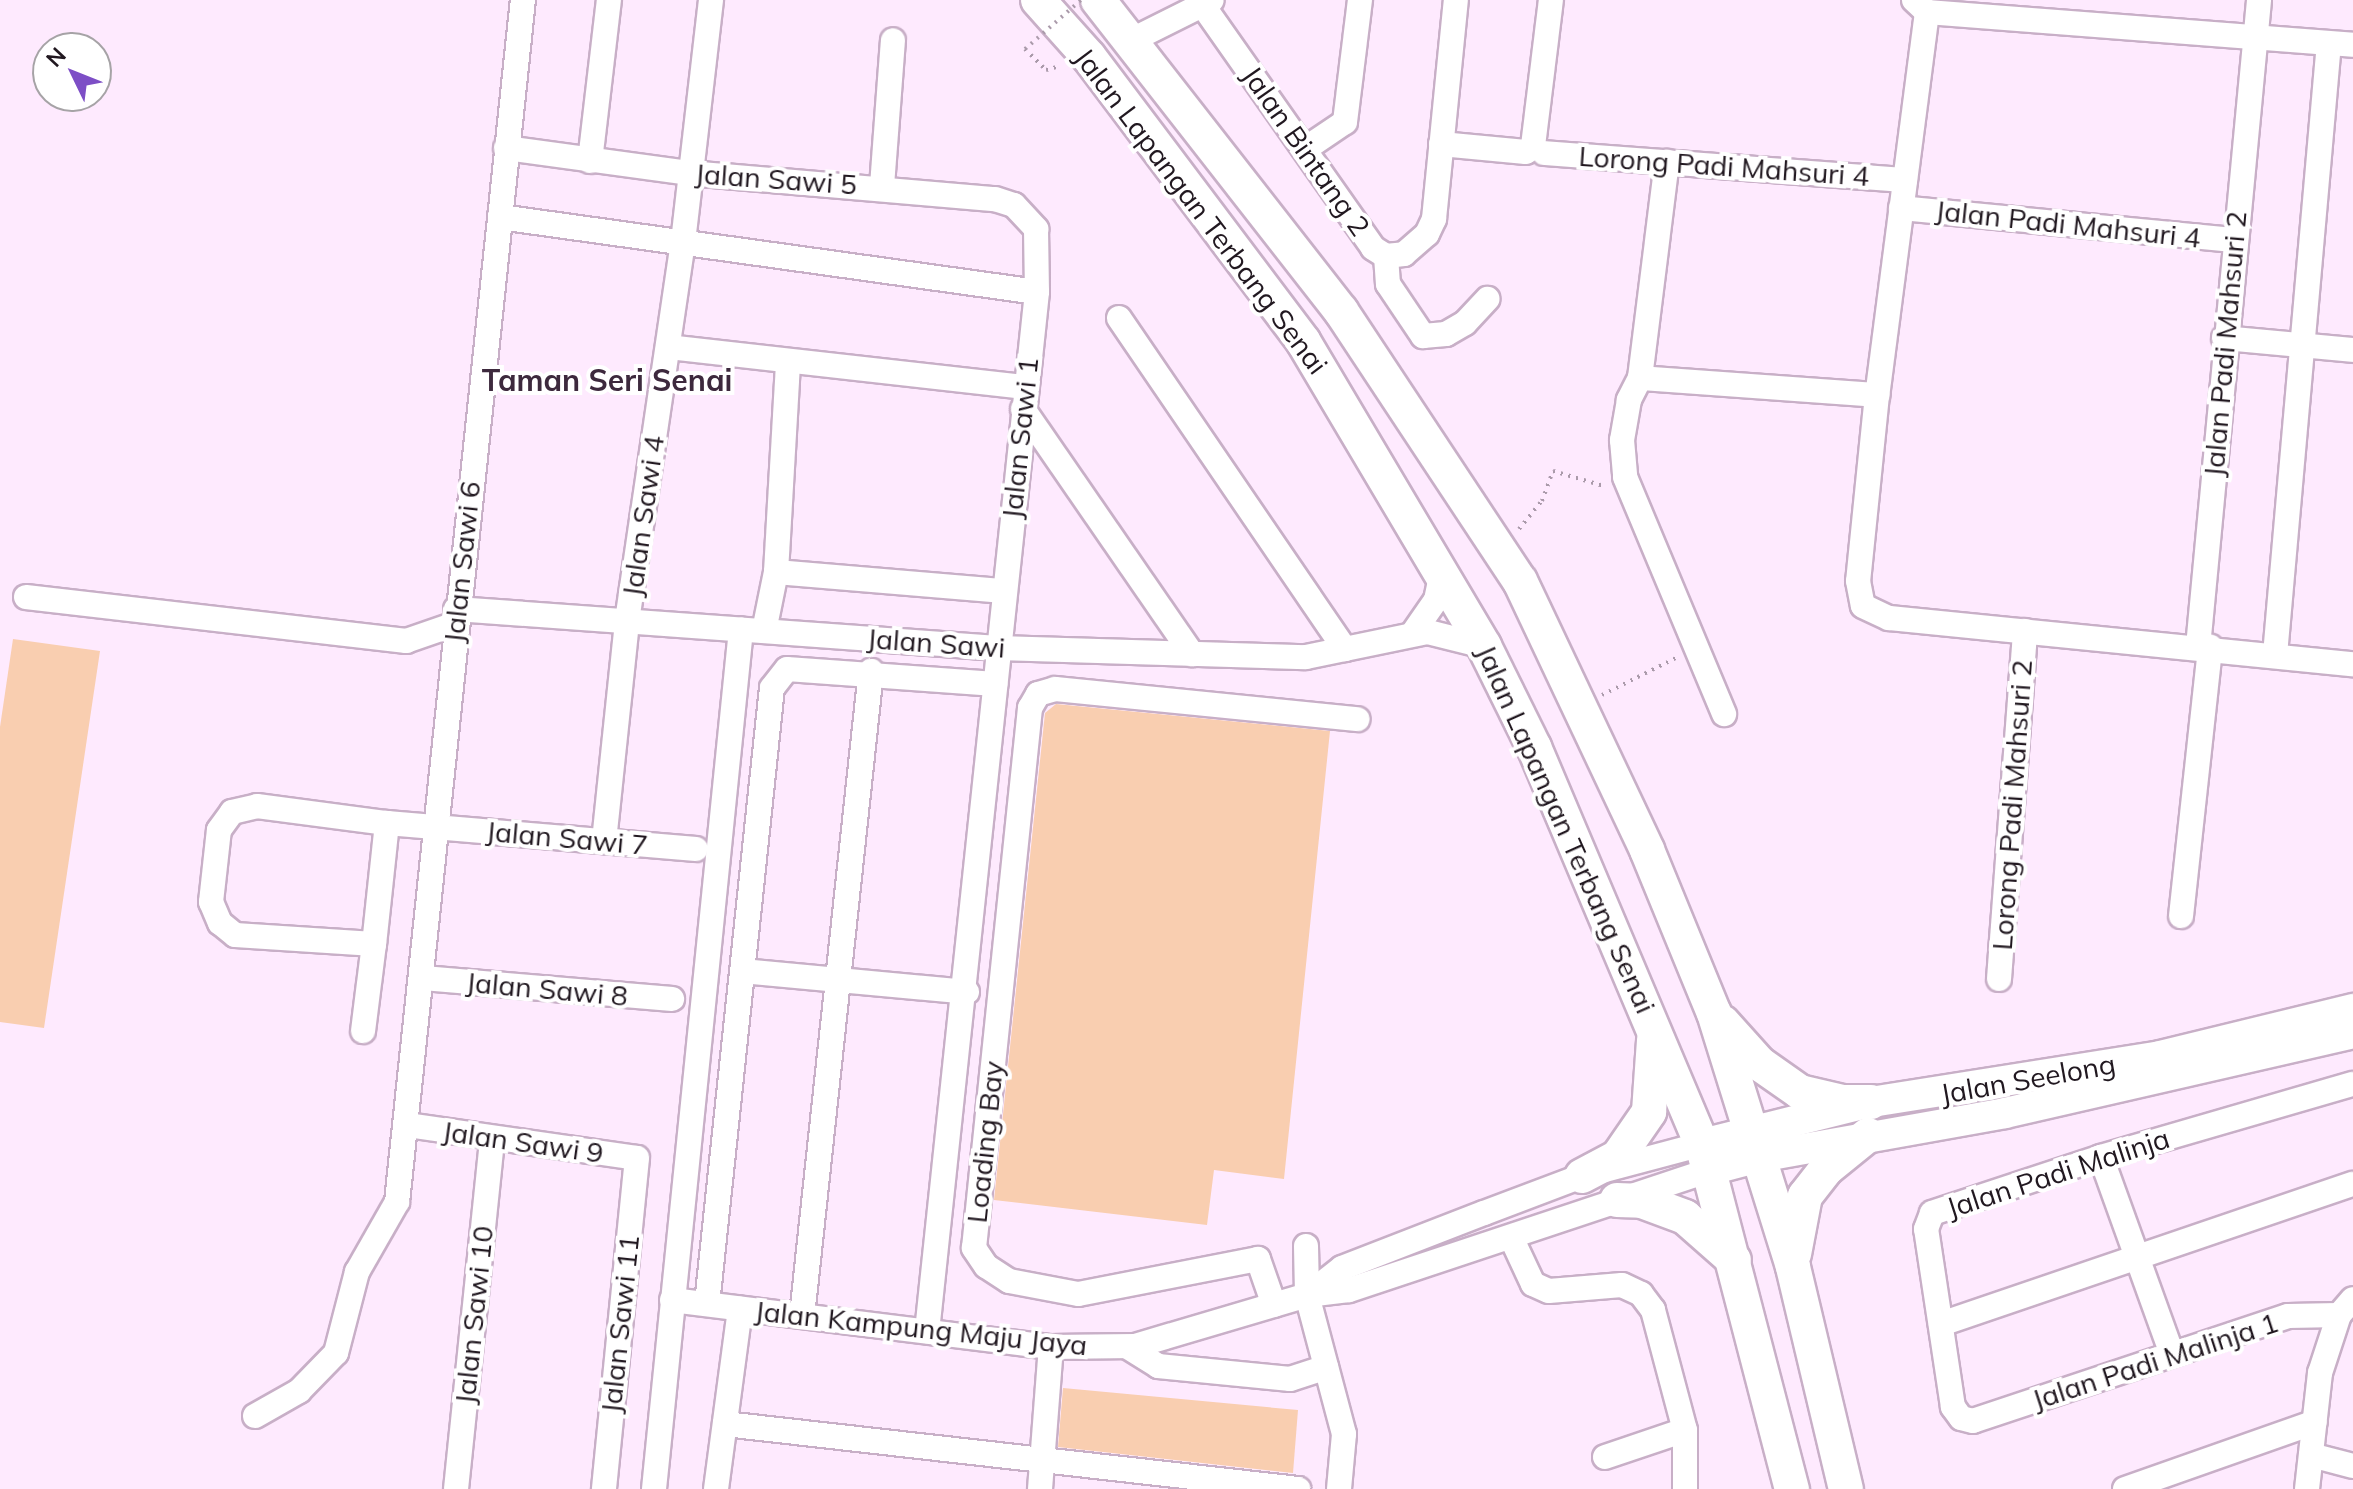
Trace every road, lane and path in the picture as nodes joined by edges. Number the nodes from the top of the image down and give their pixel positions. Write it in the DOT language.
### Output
graph roads {
  1 [pos="523,0"];
  2 [pos="609,0"];
  3 [pos="711,0"];
  4 [pos="1038,0"];
  5 [pos="1081,0"];
  6 [pos="1098,0"];
  7 [pos="1360,0"];
  8 [pos="1456,0"];
  9 [pos="1551,0"];
  10 [pos="2259,0"];
  11 [pos="1205,2"];
  12 [pos="1921,6"];
  13 [pos="893,40"];
  14 [pos="1132,40"];
  15 [pos="2255,40"];
  16 [pos="2341,44"];
  17 [pos="1025,49"];
  18 [pos="1441,144"];
  19 [pos="506,148"];
  20 [pos="1305,149"];
  21 [pos="1544,153"];
  22 [pos="590,161"];
  23 [pos="1667,162"];
  24 [pos="689,173"];
  25 [pos="1905,180"];
  26 [pos="882,186"];
  27 [pos="1901,208"];
  28 [pos="500,217"];
  29 [pos="1036,229"];
  30 [pos="2234,240"];
  31 [pos="683,242"];
  32 [pos="1386,256"];
  33 [pos="1037,292"];
  34 [pos="1487,299"];
  35 [pos="1119,318"];
  36 [pos="2224,338"];
  37 [pos="2302,346"];
  38 [pos="668,347"];
  39 [pos="2353,350"];
  40 [pos="788,361"];
  41 [pos="1640,378"];
  42 [pos="1877,395"];
  43 [pos="1024,398"];
  44 [pos="1625,477"];
  45 [pos="1498,545"];
  46 [pos="1442,571"];
  47 [pos="776,572"];
  48 [pos="1004,591"];
  49 [pos="26,597"];
  50 [pos="456,617"];
  51 [pos="627,621"];
  52 [pos="753,630"];
  53 [pos="2025,631"];
  54 [pos="1413,633"];
  55 [pos="1484,646"];
  56 [pos="2204,647"];
  57 [pos="998,648"];
  58 [pos="1697,648"];
  59 [pos="1345,649"];
  60 [pos="1192,654"];
  61 [pos="2275,655"];
  62 [pos="2353,664"];
  63 [pos="871,671"];
  64 [pos="995,684"];
  65 [pos="1582,705"];
  66 [pos="1724,714"];
  67 [pos="1358,719"];
  68 [pos="387,823"];
  69 [pos="438,827"];
  70 [pos="604,841"];
  71 [pos="696,849"];
  72 [pos="2181,916"];
  73 [pos="973,922"];
  74 [pos="1008,926"];
  75 [pos="374,944"];
  76 [pos="742,971"];
  77 [pos="423,978"];
  78 [pos="1999,979"];
  79 [pos="838,980"];
  80 [pos="967,992"];
  81 [pos="672,999"];
  82 [pos="2353,1009"];
  83 [pos="1714,1013"];
  84 [pos="1654,1023"];
  85 [pos="363,1031"];
  86 [pos="2353,1033"];
  87 [pos="2353,1084"];
  88 [pos="1870,1118"];
  89 [pos="408,1125"];
  90 [pos="492,1140"];
  91 [pos="1755,1143"];
  92 [pos="1706,1157"];
  93 [pos="2101,1157"];
  94 [pos="637,1158"];
  95 [pos="1582,1176"];
  96 [pos="2353,1184"];
  97 [pos="1617,1200"];
  98 [pos="1511,1237"];
  99 [pos="1306,1246"];
  100 [pos="2137,1256"];
  101 [pos="1734,1260"];
  102 [pos="1793,1267"];
  103 [pos="1307,1295"];
  104 [pos="672,1300"];
  105 [pos="707,1304"];
  106 [pos="1274,1305"];
  107 [pos="2346,1307"];
  108 [pos="740,1309"];
  109 [pos="802,1316"];
  110 [pos="1941,1324"];
  111 [pos="927,1331"];
  112 [pos="1051,1347"];
  113 [pos="1128,1347"];
  114 [pos="2172,1354"];
  115 [pos="1326,1367"];
  116 [pos="255,1416"];
  117 [pos="1973,1421"];
  118 [pos="2315,1422"];
  119 [pos="725,1424"];
  120 [pos="1685,1430"];
  121 [pos="2311,1455"];
  122 [pos="1605,1457"];
  123 [pos="1043,1458"];
  124 [pos="2353,1466"];
  125 [pos="456,1489"];
  126 [pos="604,1489"];
  127 [pos="654,1489"];
  128 [pos="716,1489"];
  129 [pos="1040,1489"];
  130 [pos="1298,1489"];
  131 [pos="1339,1489"];
  132 [pos="1685,1489"];
  133 [pos="1792,1489"];
  134 [pos="1846,1489"];
  135 [pos="2125,1489"];
  136 [pos="2307,1489"];
  1 -- 19 [label="street, Jalan Sawi 6"];
  2 -- 22 [label="street"];
  3 -- 24 [label="street, Jalan Sawi 4"];
  4 -- 46 [label="highway, Jalan Lapangan Terbang Senai"];
  5 -- 17 [label="path, bridge"];
  6 -- 14 [label="highway, Jalan Lapangan Terbang Senai"];
  7 -- 20 [label="street"];
  8 -- 18 [label="street, Jalan Bintang 2"];
  9 -- 18 [label="street"];
  10 -- 15 [label="street, Jalan Padi Mahsuri 2"];
  11 -- 14 [label="street"];
  11 -- 20 [label="street, Jalan Bintang 2"];
  12 -- 15 [label="street"];
  12 -- 25 [label="street"];
  13 -- 26 [label="street"];
  14 -- 45 [label="highway, Jalan Lapangan Terbang Senai"];
  15 -- 16 [label="street"];
  15 -- 30 [label="street, Jalan Padi Mahsuri 2"];
  16 -- 37 [label="street"];
  18 -- 32 [label="street, Jalan Bintang 2"];
  19 -- 22 [label="street, Jalan Sawi 5"];
  19 -- 28 [label="street, Jalan Sawi 6"];
  20 -- 32 [label="street, Jalan Bintang 2"];
  21 -- 23 [label="street, Lorong Padi Mahsuri 4"];
  22 -- 24 [label="street, Jalan Sawi 5"];
  23 -- 25 [label="street, Lorong Padi Mahsuri 4"];
  23 -- 41 [label="street"];
  24 -- 26 [label="street, Jalan Sawi 5"];
  24 -- 31 [label="street, Jalan Sawi 4"];
  25 -- 27 [label="street"];
  26 -- 29 [label="street, Jalan Sawi 5"];
  27 -- 30 [label="street, Jalan Padi Mahsuri 4"];
  27 -- 42 [label="street"];
  28 -- 31 [label="street"];
  28 -- 50 [label="street, Jalan Sawi 6"];
  29 -- 33 [label="street, Jalan Sawi 1"];
  30 -- 36 [label="street, Jalan Padi Mahsuri 2"];
  31 -- 33 [label="street"];
  31 -- 38 [label="street, Jalan Sawi 4"];
  32 -- 34 [label="street"];
  33 -- 43 [label="street, Jalan Sawi 1"];
  35 -- 59 [label="street"];
  36 -- 37 [label="street"];
  36 -- 56 [label="street, Jalan Padi Mahsuri 2"];
  37 -- 39 [label="street"];
  37 -- 61 [label="street"];
  38 -- 40 [label="street"];
  38 -- 51 [label="street, Jalan Sawi 4"];
  40 -- 43 [label="street"];
  40 -- 47 [label="street"];
  41 -- 42 [label="street"];
  41 -- 44 [label="street"];
  42 -- 53 [label="street"];
  43 -- 48 [label="street, Jalan Sawi 1"];
  43 -- 60 [label="street"];
  44 -- 45 [label="path"];
  44 -- 58 [label="street"];
  45 -- 65 [label="highway, Jalan Lapangan Terbang Senai"];
  46 -- 54 [label="street"];
  46 -- 55 [label="highway, Jalan Lapangan Terbang Senai"];
  47 -- 48 [label="street"];
  47 -- 52 [label="street"];
  48 -- 57 [label="street, Jalan Sawi 1"];
  49 -- 50 [label="street"];
  50 -- 51 [label="street, Jalan Sawi"];
  50 -- 69 [label="street, Jalan Sawi 6"];
  51 -- 52 [label="street, Jalan Sawi"];
  51 -- 70 [label="street, Jalan Sawi 4"];
  52 -- 57 [label="street, Jalan Sawi"];
  52 -- 104 [label="street"];
  53 -- 56 [label="street"];
  53 -- 78 [label="street, Lorong Padi Mahsuri 2"];
  54 -- 55 [label="street, Jalan Sawi"];
  54 -- 59 [label="street, Jalan Sawi"];
  55 -- 84 [label="highway, Jalan Lapangan Terbang Senai"];
  56 -- 61 [label="street"];
  56 -- 72 [label="street, Jalan Padi Mahsuri 2"];
  57 -- 60 [label="street, Jalan Sawi"];
  57 -- 64 [label="street, Jalan Sawi 1"];
  58 -- 65 [label="path"];
  58 -- 66 [label="street"];
  59 -- 60 [label="street, Jalan Sawi"];
  61 -- 62 [label="street"];
  63 -- 64 [label="street"];
  63 -- 76 [label="street"];
  63 -- 79 [label="street"];
  64 -- 73 [label="street, Jalan Sawi 1"];
  65 -- 83 [label="highway, Jalan Lapangan Terbang Senai"];
  67 -- 74 [label="street"];
  68 -- 69 [label="street, Jalan Sawi 7"];
  68 -- 75 [label="street"];
  68 -- 75 [label="street, Jalan Sawi 7"];
  69 -- 70 [label="street, Jalan Sawi 7"];
  69 -- 77 [label="street, Jalan Sawi 6"];
  70 -- 71 [label="street, Jalan Sawi 7"];
  73 -- 74 [label="street"];
  73 -- 80 [label="street, Jalan Sawi 1"];
  74 -- 106 [label="street, Loading Bay"];
  75 -- 85 [label="street"];
  76 -- 79 [label="street"];
  76 -- 105 [label="street"];
  77 -- 81 [label="street, Jalan Sawi 8"];
  77 -- 89 [label="street, Jalan Sawi 6"];
  79 -- 80 [label="street"];
  79 -- 109 [label="street"];
  80 -- 111 [label="street, Jalan Sawi 1"];
  82 -- 88 [label="main road, Jalan Seelong"];
  83 -- 88 [label="highway"];
  83 -- 91 [label="highway, Jalan Lapangan Terbang Senai"];
  84 -- 92 [label="highway, Jalan Lapangan Terbang Senai"];
  84 -- 95 [label="highway"];
  86 -- 88 [label="main road, Jalan Seelong"];
  87 -- 93 [label="street, Jalan Padi Malinja"];
  88 -- 91 [label="main road, Jalan Seelong"];
  88 -- 102 [label="highway"];
  89 -- 90 [label="street, Jalan Sawi 9"];
  89 -- 116 [label="street, Jalan Sawi 6"];
  90 -- 94 [label="street, Jalan Sawi 9"];
  90 -- 125 [label="street, Jalan Sawi 10"];
  91 -- 92 [label="main road, Jalan Seelong"];
  91 -- 102 [label="highway, Jalan Lapangan Terbang Senai"];
  92 -- 95 [label="street, Jalan Kampung Maju Jaya"];
  92 -- 97 [label="street, Jalan Kampung Maju Jaya"];
  92 -- 101 [label="highway, Jalan Lapangan Terbang Senai"];
  93 -- 100 [label="street"];
  93 -- 110 [label="street, Jalan Padi Malinja"];
  94 -- 126 [label="street, Jalan Sawi 11"];
  95 -- 103 [label="street, Jalan Kampung Maju Jaya"];
  96 -- 100 [label="street"];
  97 -- 98 [label="street, Jalan Kampung Maju Jaya"];
  97 -- 101 [label="highway"];
  98 -- 103 [label="street, Jalan Kampung Maju Jaya"];
  98 -- 120 [label="street"];
  99 -- 103 [label="street"];
  100 -- 110 [label="street"];
  100 -- 114 [label="street"];
  101 -- 133 [label="highway, Jalan Lapangan Terbang Senai"];
  102 -- 134 [label="highway, Jalan Lapangan Terbang Senai"];
  103 -- 106 [label="street, Jalan Kampung Maju Jaya"];
  103 -- 115 [label="street"];
  104 -- 105 [label="street, Jalan Kampung Maju Jaya"];
  104 -- 127 [label="street"];
  105 -- 108 [label="street, Jalan Kampung Maju Jaya"];
  106 -- 113 [label="street, Jalan Kampung Maju Jaya"];
  107 -- 114 [label="street, Jalan Padi Malinja 1"];
  107 -- 118 [label="street"];
  108 -- 109 [label="street, Jalan Kampung Maju Jaya"];
  108 -- 119 [label="street"];
  109 -- 111 [label="street, Jalan Kampung Maju Jaya"];
  110 -- 117 [label="street, Jalan Padi Malinja"];
  111 -- 112 [label="street, Jalan Kampung Maju Jaya"];
  112 -- 113 [label="street, Jalan Kampung Maju Jaya"];
  112 -- 123 [label="street"];
  113 -- 115 [label="street"];
  114 -- 117 [label="street, Jalan Padi Malinja 1"];
  115 -- 131 [label="street"];
  118 -- 121 [label="street"];
  118 -- 135 [label="street"];
  119 -- 123 [label="street"];
  119 -- 128 [label="street"];
  120 -- 122 [label="street"];
  120 -- 132 [label="street"];
  121 -- 124 [label="street"];
  121 -- 136 [label="street"];
  123 -- 129 [label="street"];
  123 -- 130 [label="street"];
}
